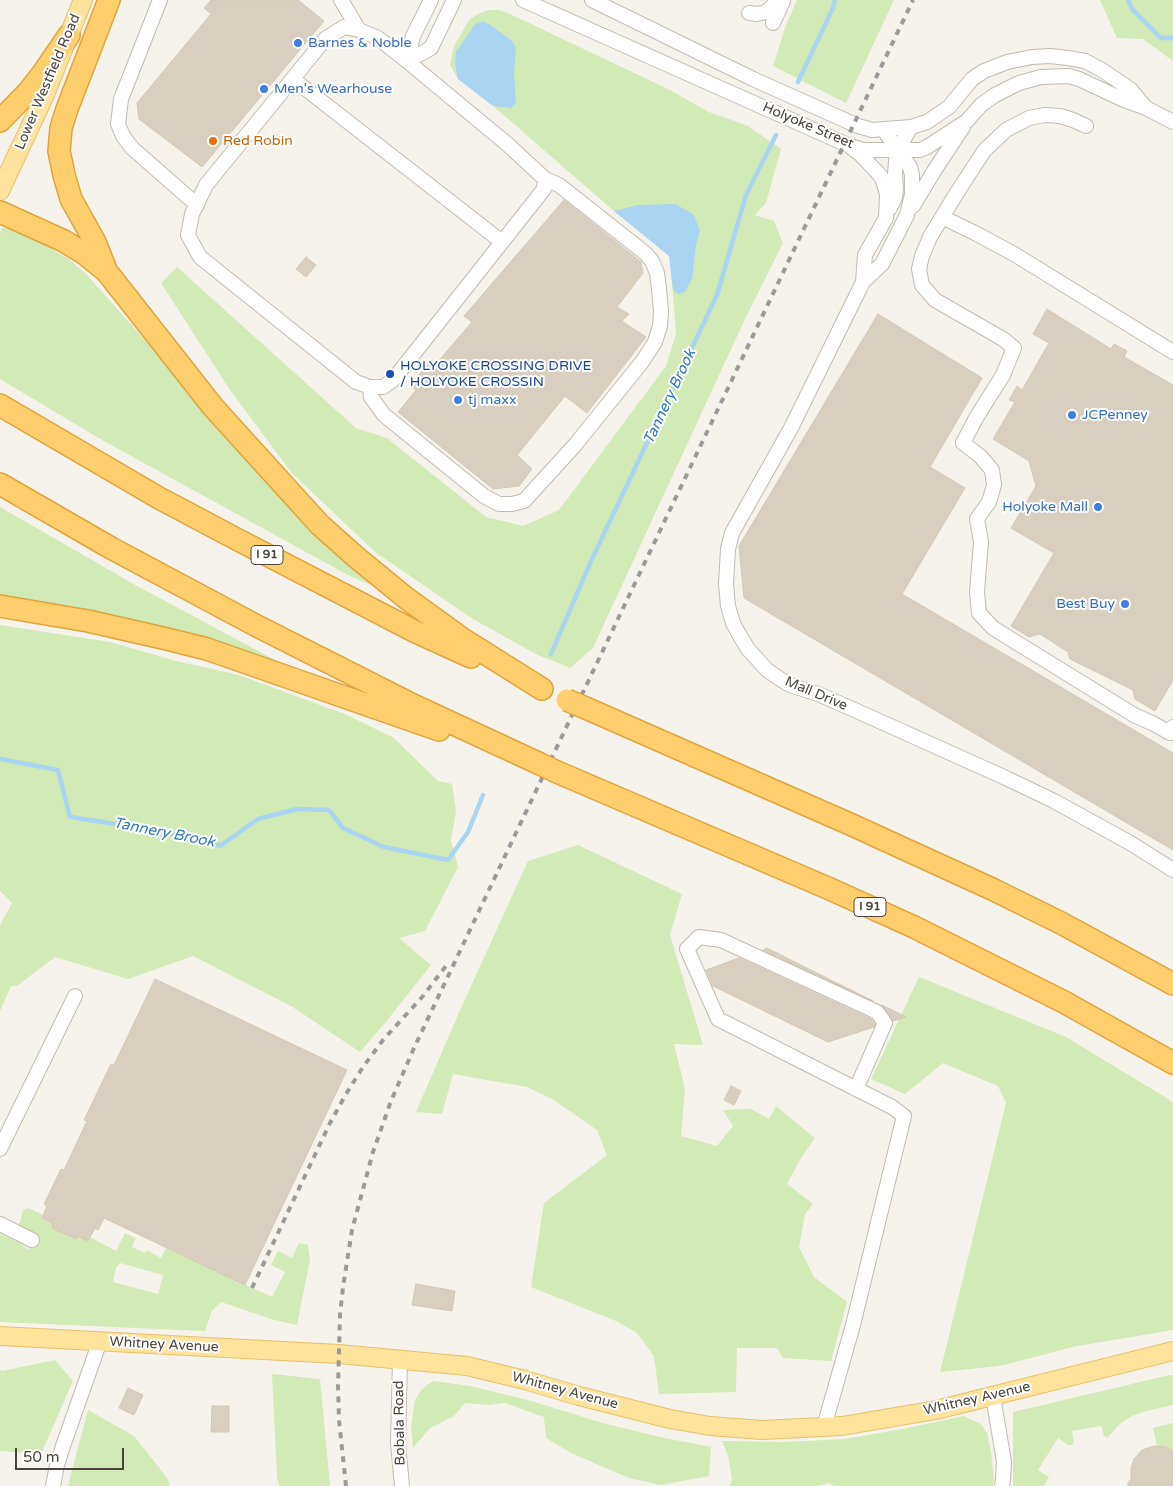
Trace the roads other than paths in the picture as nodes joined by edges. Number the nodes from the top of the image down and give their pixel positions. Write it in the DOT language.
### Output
graph roads {
  1 [pos="83,0"];
  2 [pos="110,0"];
  3 [pos="160,0"];
  4 [pos="341,0"];
  5 [pos="431,0"];
  6 [pos="454,0"];
  7 [pos="523,0"];
  8 [pos="592,0"];
  9 [pos="776,0"];
  10 [pos="783,0"];
  11 [pos="749,13"];
  12 [pos="773,23"];
  13 [pos="359,30"];
  14 [pos="69,35"];
  15 [pos="408,61"];
  16 [pos="293,79"];
  17 [pos="1146,108"];
  18 [pos="0,120"];
  19 [pos="968,121"];
  20 [pos="1173,122"];
  21 [pos="1086,126"];
  22 [pos="912,127"];
  23 [pos="883,130"];
  24 [pos="850,146"];
  25 [pos="897,150"];
  26 [pos="545,179"];
  27 [pos="0,191"];
  28 [pos="196,205"];
  29 [pos="0,212"];
  30 [pos="907,215"];
  31 [pos="942,217"];
  32 [pos="886,218"];
  33 [pos="502,242"];
  34 [pos="107,272"];
  35 [pos="863,282"];
  36 [pos="1173,352"];
  37 [pos="370,387"];
  38 [pos="0,405"];
  39 [pos="0,484"];
  40 [pos="0,606"];
  41 [pos="542,688"];
  42 [pos="1173,727"];
  43 [pos="541,765"];
  44 [pos="1173,870"];
  45 [pos="1173,984"];
  46 [pos="75,996"];
  47 [pos="1173,1063"];
  48 [pos="856,1088"];
  49 [pos="0,1149"];
  50 [pos="0,1224"];
  51 [pos="32,1240"];
  52 [pos="0,1336"];
  53 [pos="100,1341"];
  54 [pos="1173,1351"];
  55 [pos="400,1360"];
  56 [pos="993,1396"];
  57 [pos="824,1427"];
  58 [pos="53,1486"];
  59 [pos="402,1486"];
  60 [pos="1002,1486"];
  1 -- 14 [label="main road, Lower Westfield Road"];
  2 -- 34 [label="highway"];
  3 -- 28 [label="street"];
  4 -- 13 [label="street"];
  5 -- 15 [label="street"];
  6 -- 15 [label="street"];
  7 -- 24 [label="street, Holyoke Street"];
  8 -- 23 [label="street, Holyoke Street"];
  9 -- 11 [label="street"];
  10 -- 12 [label="street"];
  13 -- 15 [label="street"];
  13 -- 16 [label="street"];
  14 -- 18 [label="highway"];
  14 -- 27 [label="main road, Lower Westfield Road"];
  15 -- 26 [label="street"];
  16 -- 28 [label="street"];
  16 -- 33 [label="street"];
  17 -- 19 [label="street, Holyoke Street"];
  17 -- 20 [label="street, Holyoke Street"];
  17 -- 22 [label="street, Holyoke Street"];
  19 -- 25 [label="street, Holyoke Street"];
  19 -- 30 [label="street"];
  21 -- 31 [label="street"];
  22 -- 23 [label="street, Holyoke Street"];
  22 -- 25 [label="street"];
  23 -- 25 [label="street, Mall Drive"];
  24 -- 25 [label="street, Holyoke Street"];
  24 -- 32 [label="street, Mall Drive"];
  25 -- 30 [label="street, Mall Drive"];
  25 -- 32 [label="street"];
  26 -- 33 [label="street"];
  26 -- 37 [label="street"];
  28 -- 37 [label="street"];
  29 -- 34 [label="highway"];
  30 -- 35 [label="street, Mall Drive"];
  31 -- 36 [label="street"];
  31 -- 42 [label="street"];
  32 -- 35 [label="street, Mall Drive"];
  33 -- 37 [label="street"];
  34 -- 41 [label="highway"];
  35 -- 44 [label="street, Mall Drive"];
  38 -- 41 [label="highway, I 91"];
  39 -- 43 [label="highway, I 91"];
  40 -- 43 [label="highway"];
  41 -- 45 [label="highway, I 91, bridge"];
  43 -- 47 [label="highway, I 91"];
  46 -- 49 [label="street"];
  48 -- 48 [label="street"];
  48 -- 57 [label="street"];
  50 -- 51 [label="street"];
  52 -- 53 [label="main road"];
  53 -- 55 [label="main road, Whitney Avenue"];
  53 -- 58 [label="street, Whitney Avenue"];
  54 -- 56 [label="main road, Whitney Avenue"];
  55 -- 57 [label="main road, Whitney Avenue"];
  55 -- 59 [label="street, Bobala Road"];
  56 -- 57 [label="main road, Whitney Avenue"];
  56 -- 60 [label="street"];
}
